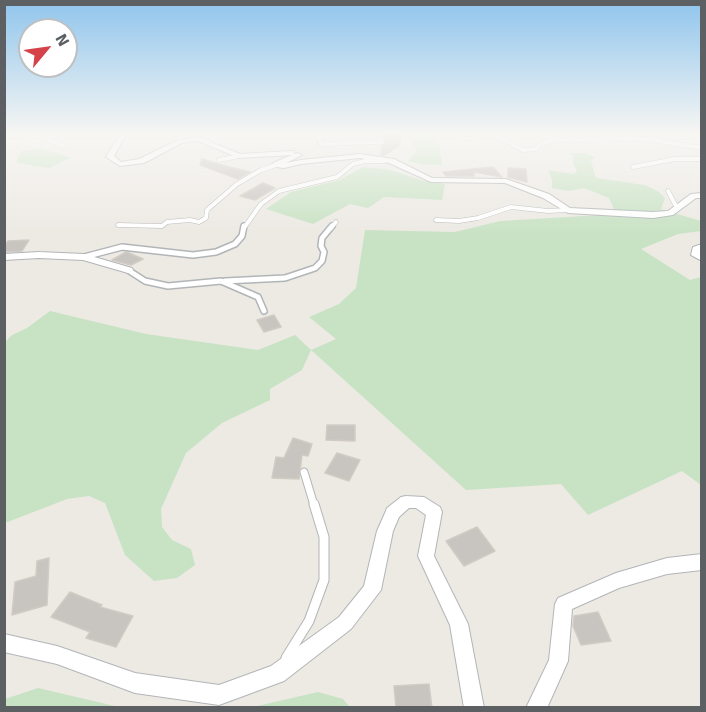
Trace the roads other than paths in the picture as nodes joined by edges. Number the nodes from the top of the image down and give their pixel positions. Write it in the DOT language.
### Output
graph roads {
  1 [pos="266,168"];
  2 [pos="347,168"];
  3 [pos="404,168"];
  4 [pos="668,191"];
  5 [pos="702,195"];
  6 [pos="676,208"];
  7 [pos="568,210"];
  8 [pos="436,220"];
  9 [pos="336,222"];
  10 [pos="118,225"];
  11 [pos="702,247"];
  12 [pos="4,257"];
  13 [pos="84,257"];
  14 [pos="702,258"];
  15 [pos="128,270"];
  16 [pos="221,281"];
  17 [pos="264,311"];
  18 [pos="304,472"];
  19 [pos="702,562"];
  20 [pos="4,643"];
  21 [pos="277,674"];
  22 [pos="474,708"];
  23 [pos="536,708"];
  1 -- 10 [label="lane"];
  2 -- 13 [label="lane"];
  3 -- 7 [label="street"];
  4 -- 6 [label="lane"];
  5 -- 6 [label="street"];
  6 -- 7 [label="street"];
  7 -- 8 [label="lane"];
  9 -- 16 [label="lane"];
  11 -- 14 [label="street"];
  12 -- 13 [label="street"];
  13 -- 15 [label="street"];
  15 -- 16 [label="lane"];
  16 -- 17 [label="lane"];
  18 -- 21 [label="lane"];
  19 -- 23 [label="street"];
  20 -- 21 [label="street"];
  21 -- 22 [label="street"];
}
